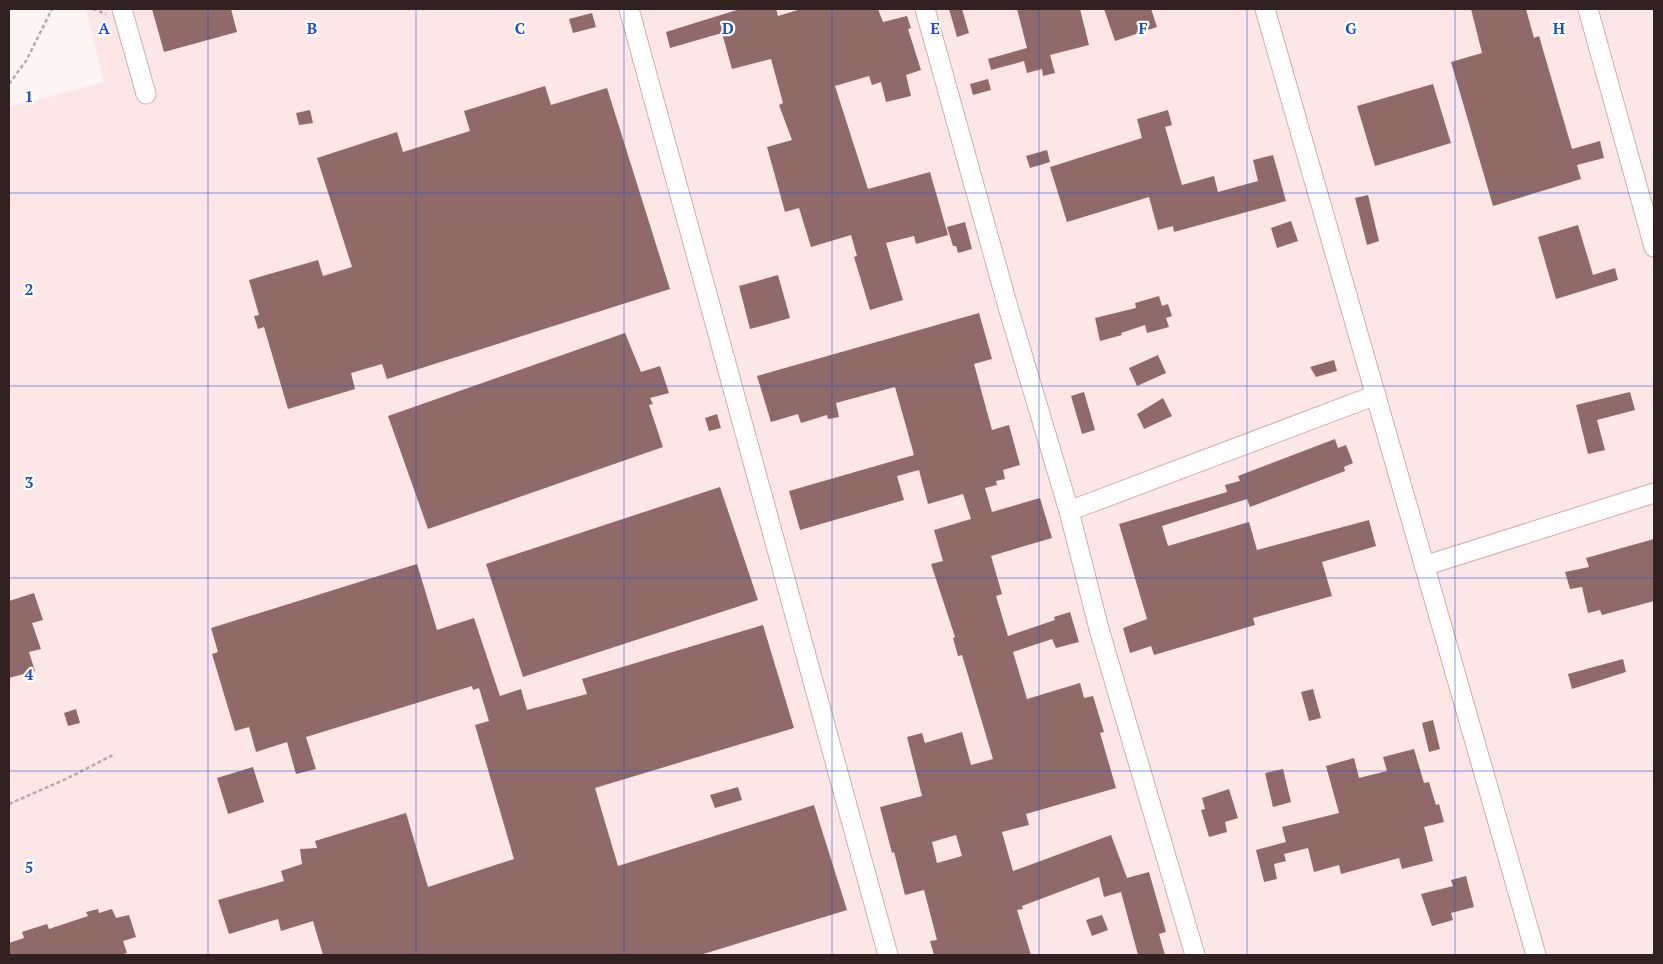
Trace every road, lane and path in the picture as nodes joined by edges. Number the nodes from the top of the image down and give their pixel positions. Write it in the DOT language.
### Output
graph roads {
  1 [pos="52,9"];
  2 [pos="122,9"];
  3 [pos="629,9"];
  4 [pos="925,9"];
  5 [pos="1265,9"];
  6 [pos="1588,9"];
  7 [pos="9,84"];
  8 [pos="146,94"];
  9 [pos="1654,248"];
  10 [pos="1376,395"];
  11 [pos="1654,493"];
  12 [pos="1069,511"];
  13 [pos="1424,566"];
  14 [pos="115,754"];
  15 [pos="9,804"];
  16 [pos="888,955"];
  17 [pos="1195,955"];
  18 [pos="1536,955"];
  1 -- 7 [label="path"];
  2 -- 8 [label="street"];
  3 -- 16 [label="street"];
  4 -- 12 [label="street"];
  5 -- 10 [label="street"];
  6 -- 9 [label="street"];
  10 -- 12 [label="street"];
  10 -- 13 [label="street"];
  11 -- 13 [label="street"];
  12 -- 17 [label="street"];
  13 -- 18 [label="street"];
  14 -- 15 [label="path"];
}
